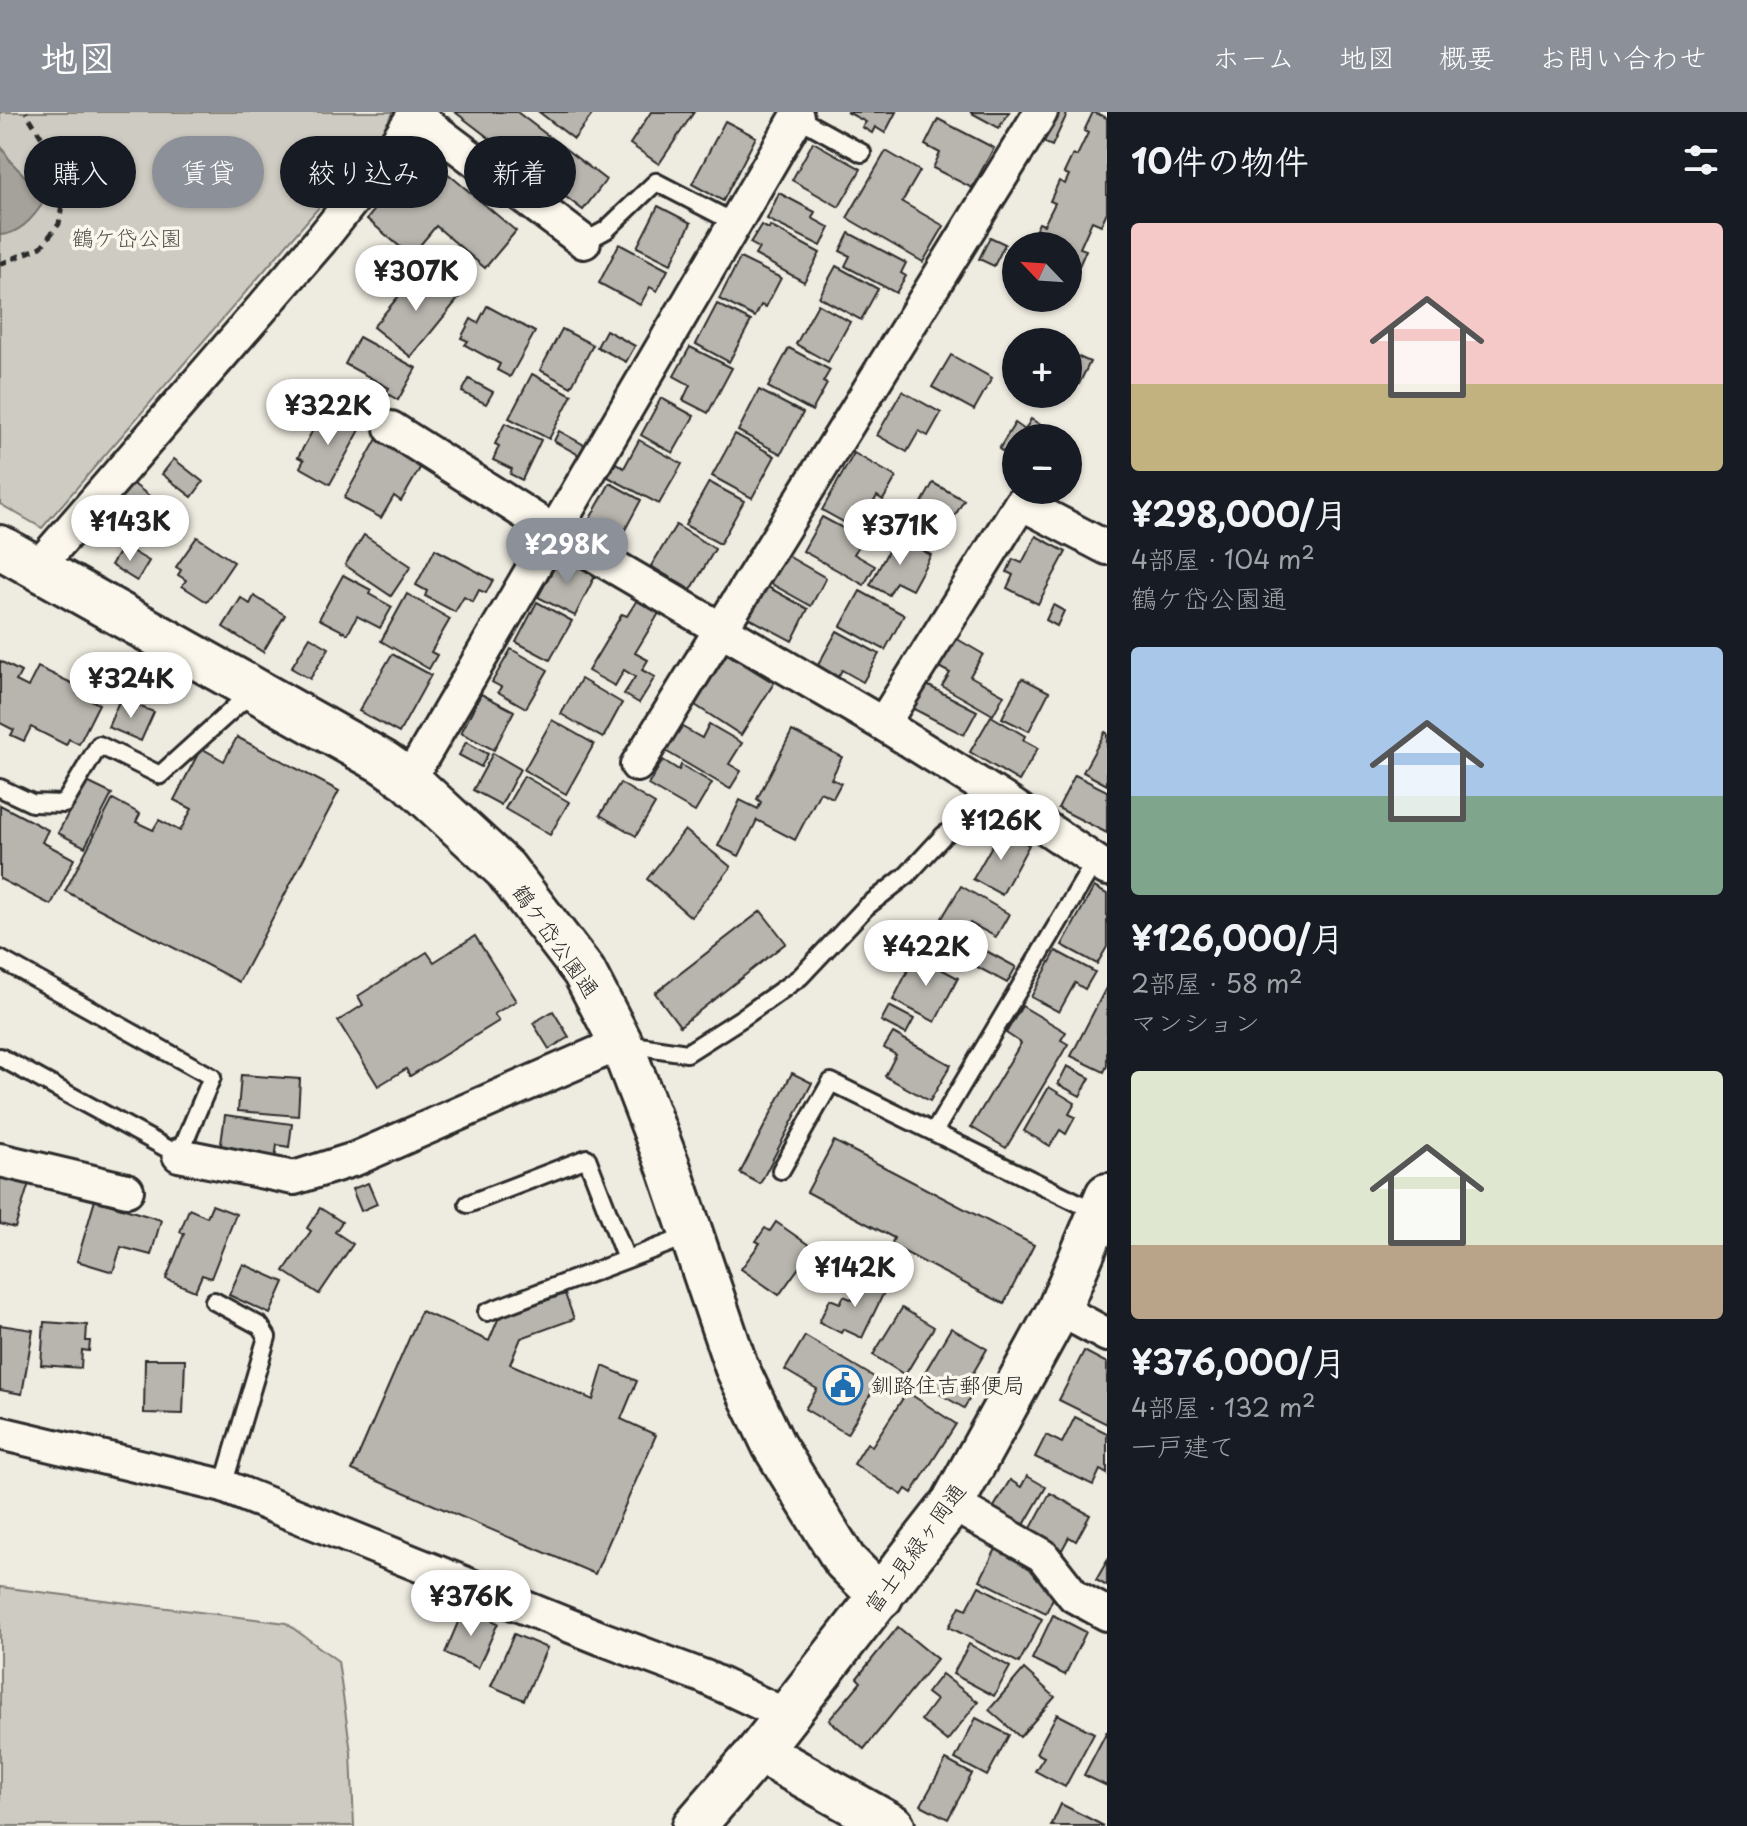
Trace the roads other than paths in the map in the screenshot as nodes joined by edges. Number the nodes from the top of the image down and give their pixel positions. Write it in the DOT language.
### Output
graph roads {
  1 [pos="1041,112"];
  2 [pos="415,113"];
  3 [pos="792,115"];
  4 [pos="862,153"];
  5 [pos="735,223"];
  6 [pos="584,242"];
  7 [pos="391,428"];
  8 [pos="555,532"];
  9 [pos="0,547"];
  10 [pos="1107,548"];
  11 [pos="37,568"];
  12 [pos="722,629"];
  13 [pos="256,689"];
  14 [pos="883,724"];
  15 [pos="637,765"];
  16 [pos="409,780"];
  17 [pos="0,788"];
  18 [pos="1003,799"];
  19 [pos="1101,865"];
  20 [pos="0,959"];
  21 [pos="621,1043"];
  22 [pos="0,1057"];
  23 [pos="934,1132"];
  24 [pos="179,1155"];
  25 [pos="0,1160"];
  26 [pos="781,1170"];
  27 [pos="127,1190"];
  28 [pos="468,1204"];
  29 [pos="1104,1204"];
  30 [pos="691,1235"];
  31 [pos="626,1259"];
  32 [pos="214,1301"];
  33 [pos="1059,1309"];
  34 [pos="487,1312"];
  35 [pos="1107,1335"];
  36 [pos="0,1433"];
  37 [pos="223,1486"];
  38 [pos="952,1504"];
  39 [pos="881,1597"];
  40 [pos="1107,1614"];
  41 [pos="785,1715"];
  42 [pos="759,1751"];
  43 [pos="694,1826"];
  44 [pos="893,1826"];
  1 -- 12 [label="street"];
  2 -- 6 [label="street"];
  2 -- 11 [label="street"];
  3 -- 4 [label="lane"];
  3 -- 5 [label="street"];
  5 -- 6 [label="lane"];
  5 -- 8 [label="street"];
  7 -- 8 [label="street"];
  8 -- 12 [label="street"];
  8 -- 16 [label="street"];
  9 -- 11 [label="street, 鶴ケ岱公園通"];
  10 -- 14 [label="street"];
  11 -- 13 [label="street, 鶴ケ岱公園通"];
  12 -- 14 [label="street"];
  12 -- 15 [label="street"];
  13 -- 16 [label="street, 鶴ケ岱公園通"];
  13 -- 17 [label="lane"];
  14 -- 18 [label="street"];
  16 -- 21 [label="street, 鶴ケ岱公園通"];
  18 -- 19 [label="street"];
  18 -- 21 [label="lane"];
  19 -- 23 [label="lane"];
  20 -- 24 [label="lane"];
  21 -- 24 [label="street"];
  21 -- 30 [label="street, 鶴ケ岱公園通"];
  22 -- 24 [label="lane"];
  23 -- 26 [label="lane"];
  23 -- 29 [label="lane"];
  25 -- 27 [label="street"];
  28 -- 31 [label="lane"];
  29 -- 33 [label="street, 富士見緑ヶ岡通"];
  30 -- 31 [label="lane"];
  30 -- 39 [label="street, 鶴ケ岱公園通"];
  31 -- 34 [label="lane"];
  32 -- 37 [label="lane"];
  33 -- 35 [label="street"];
  33 -- 38 [label="street, 富士見緑ヶ岡通"];
  36 -- 37 [label="street"];
  37 -- 41 [label="street"];
  38 -- 39 [label="street, 富士見緑ヶ岡通"];
  38 -- 40 [label="street"];
  39 -- 41 [label="street, 富士見緑ヶ岡通"];
  41 -- 42 [label="street, 富士見緑ヶ岡通"];
  42 -- 43 [label="street, 富士見緑ヶ岡通"];
  42 -- 44 [label="street"];
}
